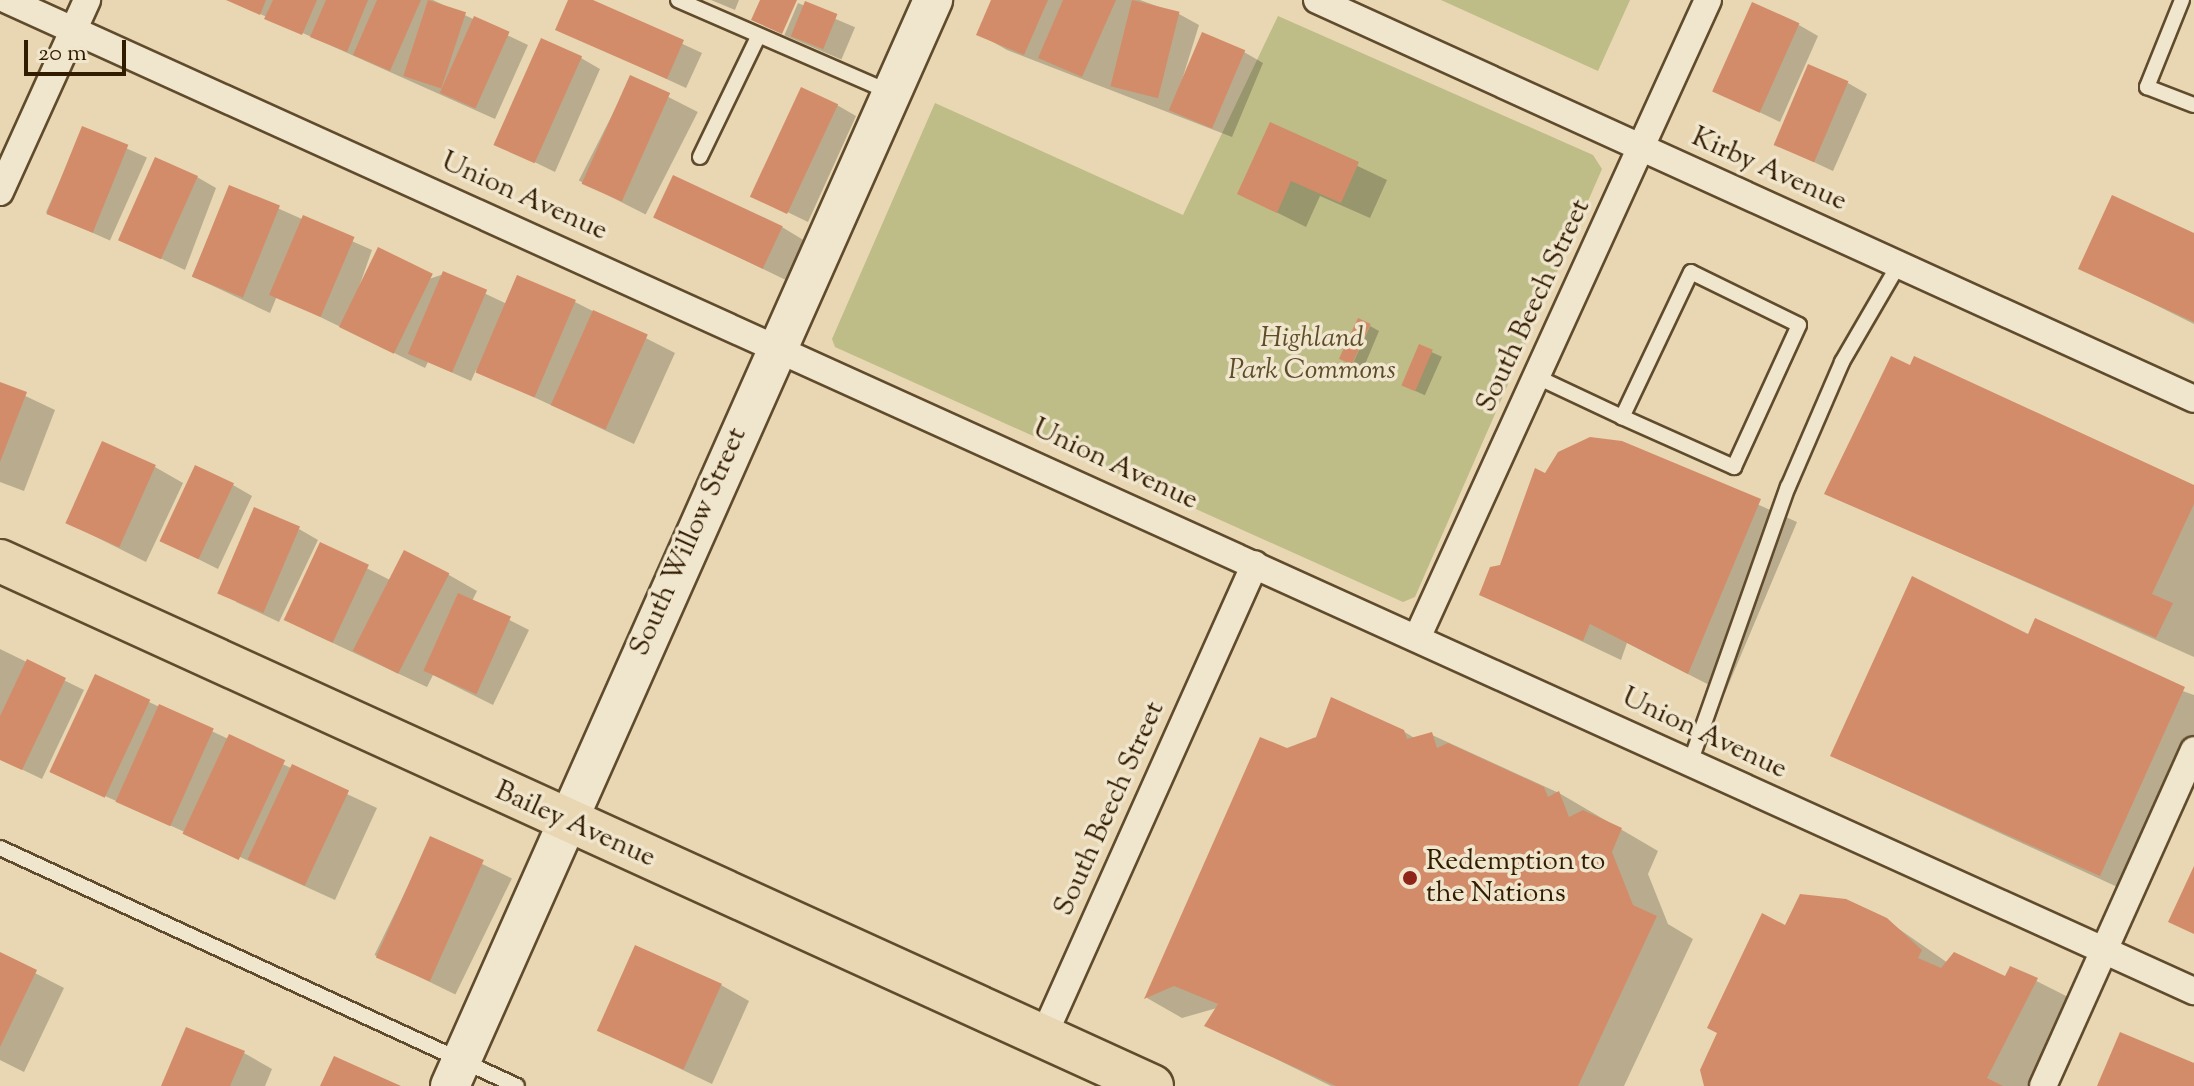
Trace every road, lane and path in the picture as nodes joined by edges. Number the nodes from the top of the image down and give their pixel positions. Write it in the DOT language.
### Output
graph roads {
  1 [pos="7,0"];
  2 [pos="87,0"];
  3 [pos="678,0"];
  4 [pos="933,0"];
  5 [pos="1317,0"];
  6 [pos="1708,0"];
  7 [pos="2182,0"];
  8 [pos="74,30"];
  9 [pos="757,39"];
  10 [pos="890,92"];
  11 [pos="2194,105"];
  12 [pos="1643,148"];
  13 [pos="700,157"];
  14 [pos="0,192"];
  15 [pos="1899,264"];
  16 [pos="777,345"];
  17 [pos="1537,377"];
  18 [pos="2194,399"];
  19 [pos="1622,417"];
  20 [pos="0,561"];
  21 [pos="1255,564"];
  22 [pos="1417,638"];
  23 [pos="2194,750"];
  24 [pos="1690,763"];
  25 [pos="564,821"];
  26 [pos="0,848"];
  27 [pos="2103,951"];
  28 [pos="2194,991"];
  29 [pos="1043,1037"];
  30 [pos="456,1073"];
  31 [pos="517,1086"];
  32 [pos="1152,1086"];
  33 [pos="2043,1086"];
  1 -- 8 [label="street, Union Avenue"];
  2 -- 8 [label="street"];
  3 -- 9 [label="lane"];
  4 -- 10 [label="main road, South Willow Street"];
  5 -- 12 [label="street, Kirby Avenue"];
  6 -- 12 [label="street, South Beech Street"];
  7 -- 11 [label="lane"];
  8 -- 14 [label="street"];
  8 -- 16 [label="street, Union Avenue"];
  9 -- 10 [label="lane"];
  9 -- 13 [label="lane"];
  10 -- 16 [label="main road, South Willow Street"];
  12 -- 15 [label="street, Kirby Avenue"];
  12 -- 17 [label="street, South Beech Street"];
  15 -- 18 [label="street, Kirby Avenue"];
  15 -- 24 [label="lane"];
  16 -- 21 [label="street, Union Avenue"];
  16 -- 25 [label="main road, South Willow Street"];
  17 -- 19 [label="lane"];
  17 -- 22 [label="street, South Beech Street"];
  19 -- 19 [label="lane"];
  20 -- 25 [label="main road, Bailey Avenue"];
  21 -- 22 [label="street, Union Avenue"];
  21 -- 29 [label="street, South Beech Street"];
  22 -- 24 [label="street, Union Avenue"];
  23 -- 27 [label="street"];
  24 -- 27 [label="street, Union Avenue"];
  25 -- 29 [label="main road, Bailey Avenue"];
  25 -- 30 [label="main road, South Willow Street"];
  26 -- 30 [label="lane"];
  27 -- 28 [label="street, Union Avenue"];
  27 -- 33 [label="street"];
  29 -- 32 [label="main road, Bailey Avenue"];
  30 -- 31 [label="lane"];
}
